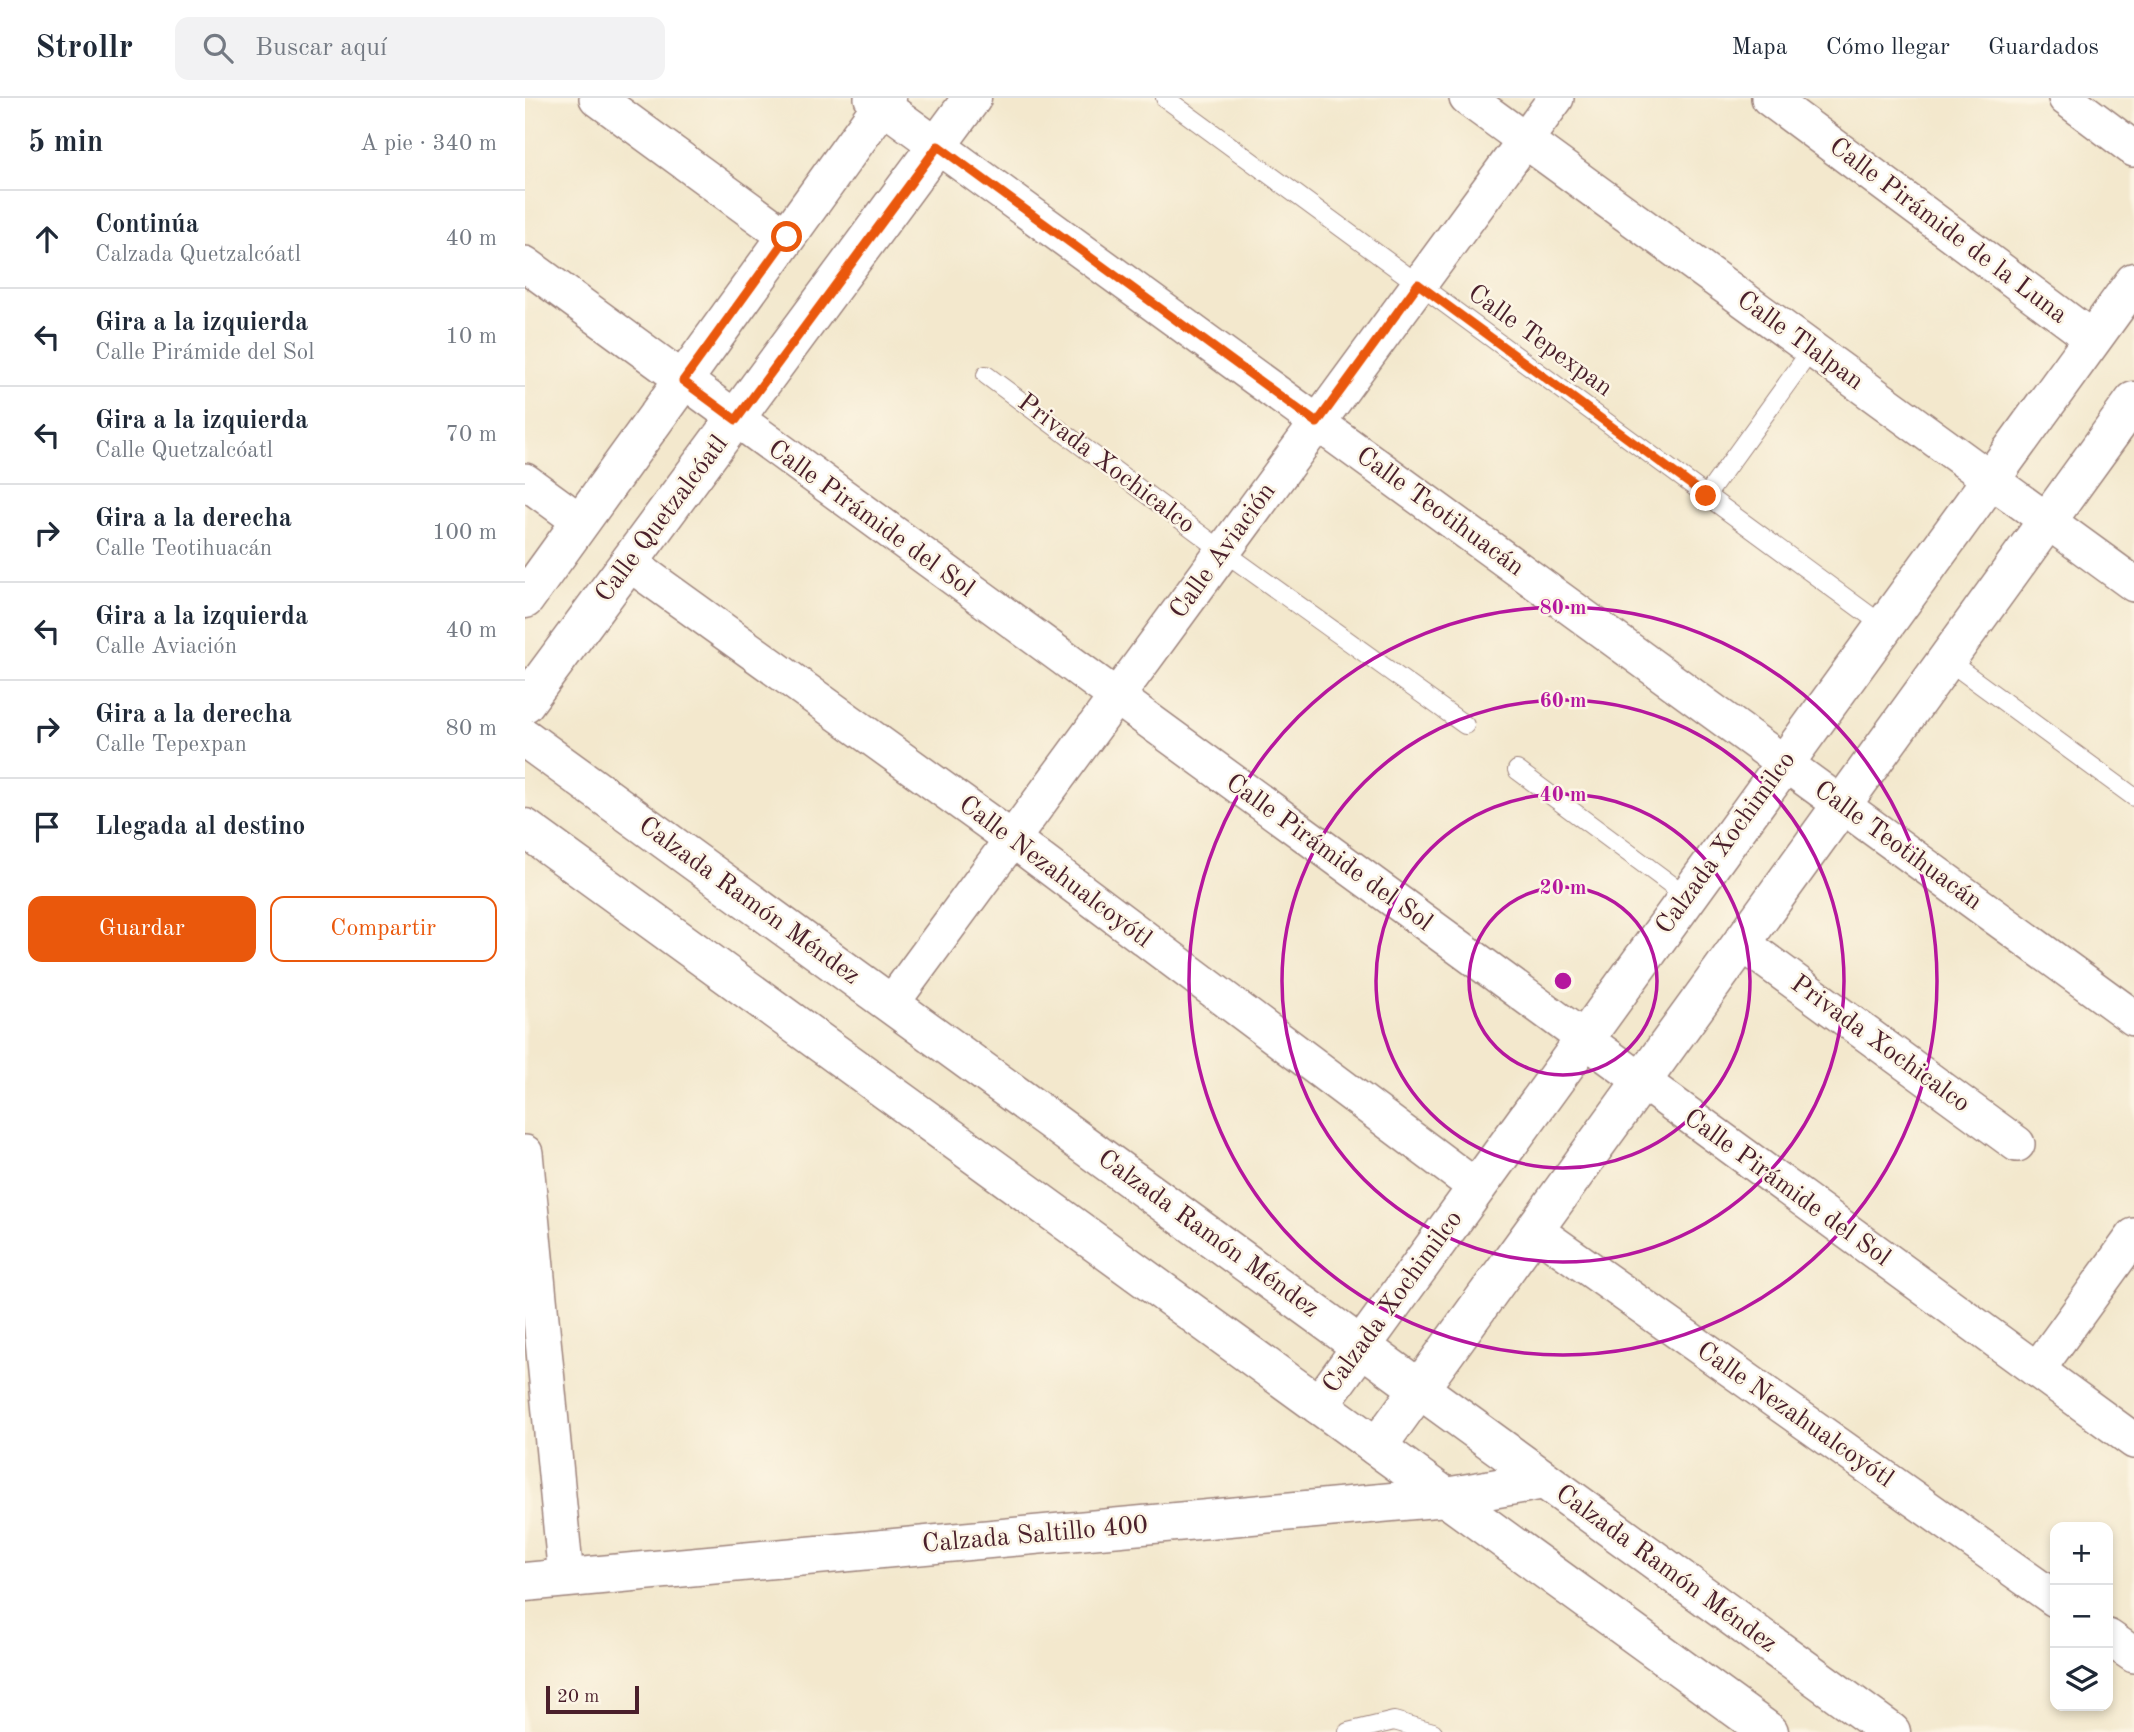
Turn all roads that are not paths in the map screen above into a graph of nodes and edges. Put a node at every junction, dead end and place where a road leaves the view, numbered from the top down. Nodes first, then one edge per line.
1 (597, 98) edge
2 (972, 98) edge
3 (1165, 98) edge
4 (1467, 98) edge
5 (1556, 98) edge
6 (1769, 98) edge
7 (2066, 98) edge
8 (880, 100) edge
9 (1525, 140) junction
10 (938, 146) junction
11 (2134, 149) edge
12 (787, 237) junction
13 (525, 264) edge
14 (2134, 282) edge
15 (1418, 284) junction
16 (2093, 339) junction
17 (1812, 349) junction
18 (986, 375) dead end
19 (683, 381) junction
20 (2134, 401) edge
21 (736, 420) junction
22 (1317, 423) junction
23 (1990, 479) junction
24 (525, 481) edge
25 (1706, 496) junction
26 (2047, 521) junction
27 (581, 522) junction
28 (1223, 551) junction
29 (629, 563) junction
30 (2134, 584) edge
31 (525, 599) edge
32 (1884, 626) junction
33 (1947, 660) junction
34 (1115, 697) junction
35 (525, 703) edge
36 (1465, 725) dead end
37 (525, 738) edge
38 (1784, 763) junction
39 (1517, 771) dead end
40 (2134, 797) edge
41 (1842, 805) junction
42 (525, 828) edge
43 (1012, 839) junction
44 (1688, 897) junction
45 (1742, 943) junction
46 (891, 1004) junction
47 (2134, 1018) edge
48 (1584, 1039) junction
49 (1642, 1082) junction
50 (2017, 1144) dead end
51 (525, 1153) edge
52 (1477, 1188) junction
53 (1535, 1230) junction
54 (2134, 1236) edge
55 (1361, 1346) junction
56 (2037, 1370) junction
57 (1420, 1389) junction
58 (1319, 1405) junction
59 (2134, 1441) edge
60 (1377, 1447) junction
61 (1544, 1480) junction
62 (1446, 1497) junction
63 (566, 1578) junction
64 (525, 1582) edge
65 (2050, 1596) edge
66 (2113, 1641) edge
67 (2134, 1656) edge
68 (1748, 1726) edge
69 (1348, 1732) edge
70 (1433, 1732) edge
71 (1891, 1732) edge

1 - 12 street
2 - 10 street, Calle Quetzalcóatl
3 - 15 lane, Calle Tepexpan
4 - 9 street, Calle Tlalpan
5 - 9 street, Calle Aviación
6 - 16 street, Calle Pirámide de la Luna
7 - 11 street
8 - 10 street, Calle Teotihuacán
8 - 12 street
9 - 15 street, Calle Aviación
9 - 17 street, Calle Tlalpan
10 - 21 street, Calle Quetzalcóatl
10 - 22 street, Calle Teotihuacán
12 - 19 street
13 - 19 street, Calle Pirámide del Sol
14 - 16 street, Calzada Xochimilco
15 - 22 street, Calle Aviación
15 - 25 lane, Calle Tepexpan
16 - 23 street, Calzada Xochimilco
17 - 23 street, Calle Tlalpan
17 - 25 lane
18 - 28 lane, Privada Xochicalco
19 - 21 street, Calle Pirámide del Sol
19 - 27 street
20 - 26 street
21 - 29 street, Calle Quetzalcóatl
21 - 34 street, Calle Pirámide del Sol
22 - 28 street, Calle Aviación
22 - 38 street, Calle Teotihuacán
23 - 26 street, Calle Tlalpan
23 - 32 street, Calzada Xochimilco
24 - 27 street
25 - 32 lane, Calle Tepexpan
26 - 30 street, Calle Tlalpan
26 - 33 street
27 - 31 street
28 - 34 street, Calle Aviación
28 - 36 lane, Privada Xochicalco
29 - 35 street, Calle Quetzalcóatl
29 - 43 street, Calle Nezahualcoyótl
32 - 38 street, Calzada Xochimilco
33 - 40 lane
33 - 41 street
34 - 43 street, Calle Aviación
34 - 48 street, Calle Pirámide del Sol
37 - 46 street, Calzada Ramón Méndez
38 - 41 street, Calle Teotihuacán
38 - 44 street, Calzada Xochimilco
39 - 44 lane
41 - 45 street
41 - 47 street, Calle Teotihuacán
42 - 58 street
43 - 46 street, Calle Aviación
43 - 52 street, Calle Nezahualcoyótl
44 - 48 street, Calzada Xochimilco
45 - 49 street
45 - 50 street, Privada Xochicalco
46 - 55 street, Calzada Ramón Méndez
48 - 49 street, Calle Pirámide del Sol
48 - 52 street, Calzada Xochimilco
49 - 53 street
49 - 56 street, Calle Pirámide del Sol
51 - 63 street
52 - 55 street, Calzada Xochimilco
53 - 57 street
53 - 65 street, Calle Nezahualcoyótl
54 - 56 street
55 - 57 street, Calzada Ramón Méndez
55 - 58 street, Calzada Xochimilco
56 - 59 street, Calle Pirámide del Sol
57 - 60 street
57 - 61 street, Calzada Ramón Méndez
58 - 60 street
60 - 62 street
61 - 62 street, Calzada Saltillo 400
61 - 71 street, Calzada Ramón Méndez
62 - 63 street, Calzada Saltillo 400
62 - 68 street
63 - 64 street, Calzada Saltillo 400
66 - 67 street
69 - 70 lane

